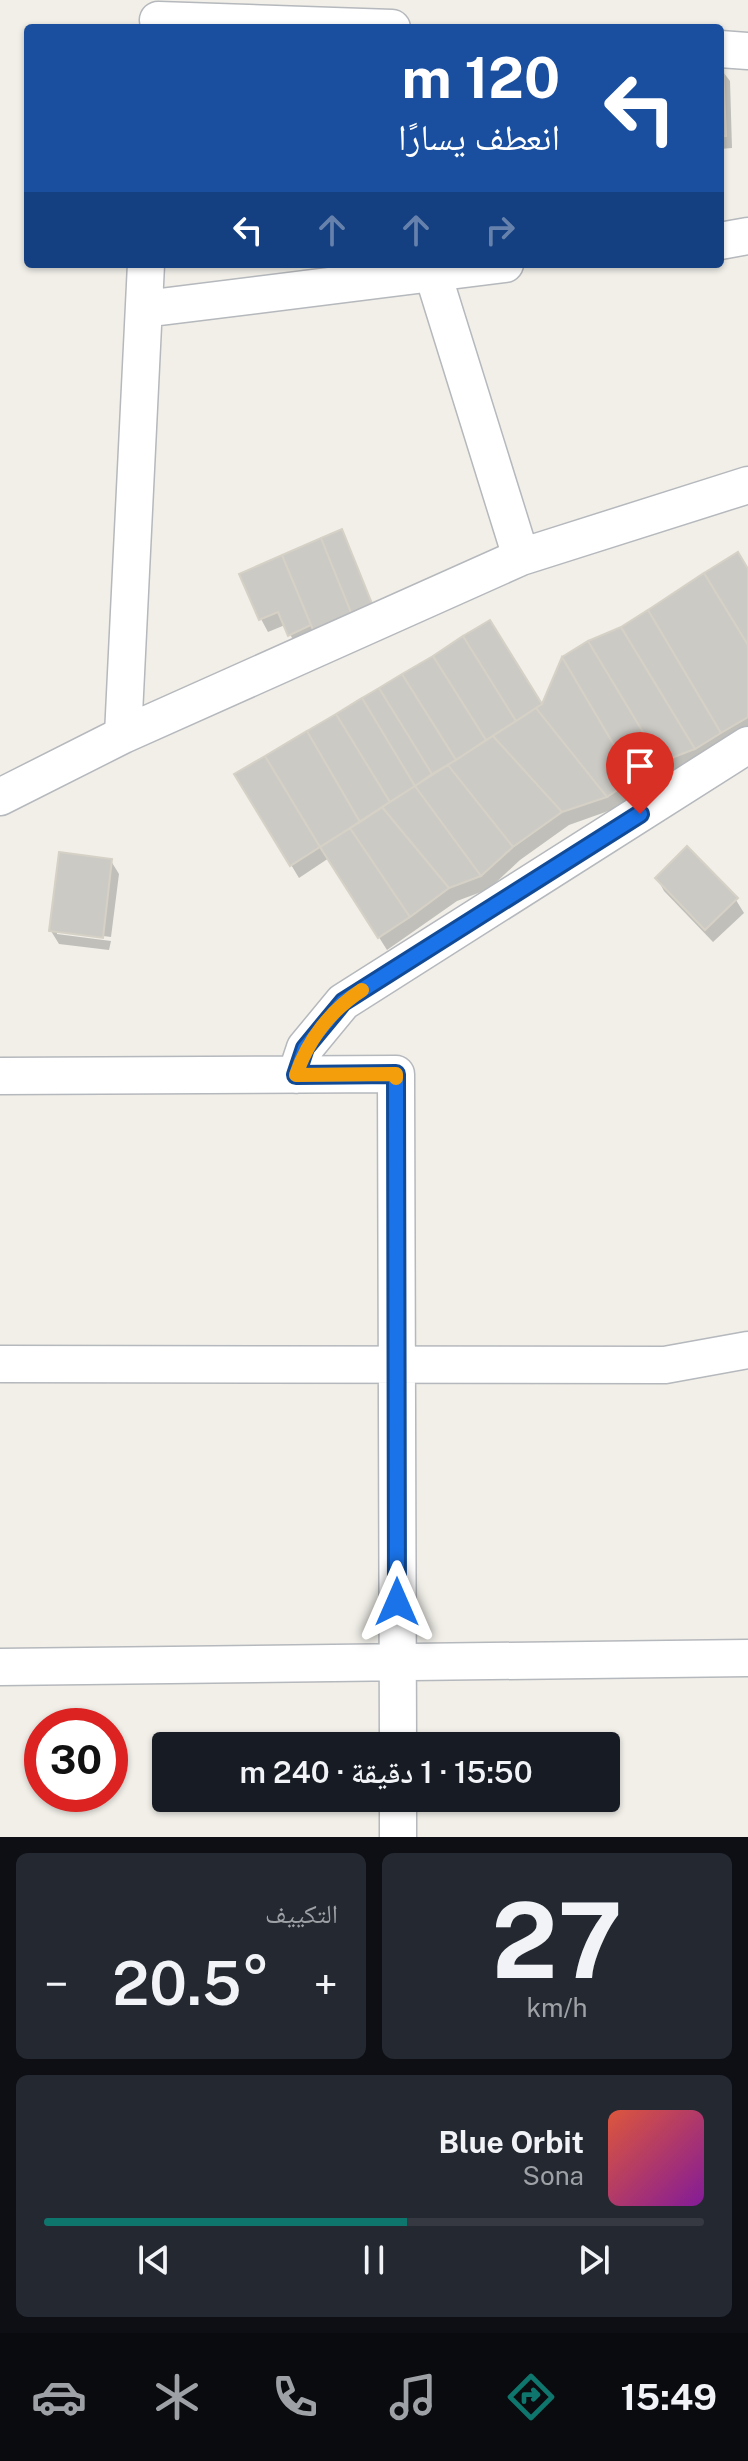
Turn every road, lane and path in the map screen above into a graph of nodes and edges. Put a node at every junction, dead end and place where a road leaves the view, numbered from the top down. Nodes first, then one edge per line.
1 (159, 16) edge
2 (314, 24) edge
3 (724, 49) edge
4 (748, 51) edge
5 (748, 236) edge
6 (724, 240) edge
7 (146, 268) edge
8 (463, 268) edge
9 (432, 271) junction
10 (144, 309) junction
11 (748, 485) edge
12 (521, 557) junction
13 (123, 735) junction
14 (748, 745) edge
15 (0, 797) edge
16 (296, 1075) junction
17 (0, 1076) edge
18 (748, 1350) edge
19 (0, 1364) edge
20 (395, 1364) junction
21 (748, 1658) edge
22 (398, 1662) junction
23 (0, 1667) edge
24 (398, 1732) edge
25 (398, 1812) edge
26 (398, 1837) edge

1 - 2 street
3 - 4 street
5 - 6 street
7 - 10 street
8 - 9 street
9 - 10 street
9 - 12 street
10 - 13 street
11 - 12 street
12 - 13 street
13 - 15 street
14 - 16 street
16 - 17 street
16 - 20 street
18 - 20 street
19 - 20 street
20 - 22 street
21 - 22 street
22 - 23 street
22 - 24 street
25 - 26 street

